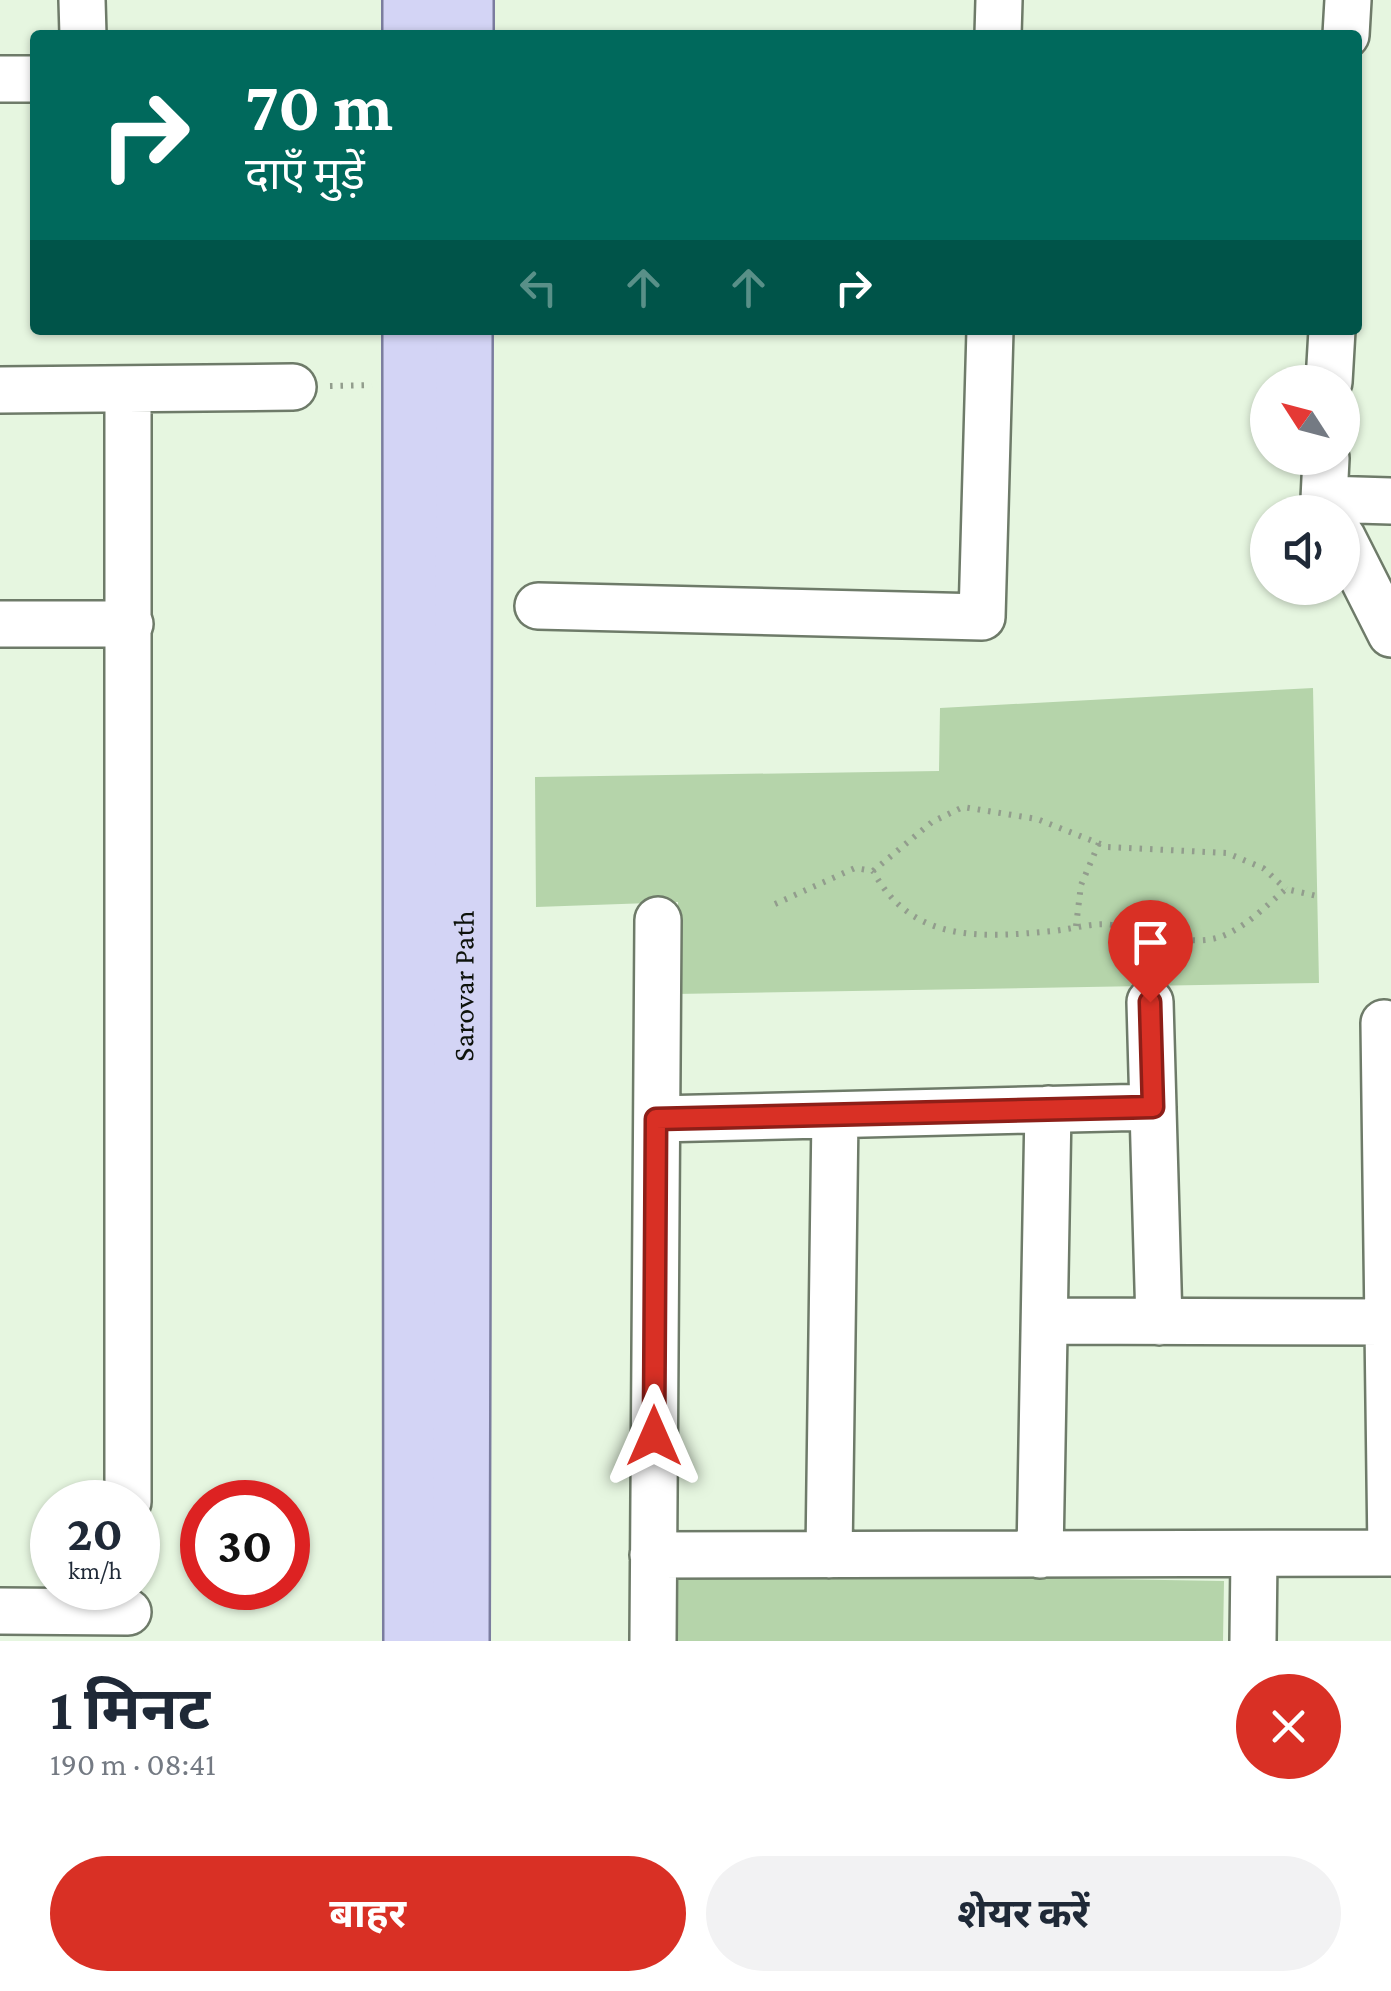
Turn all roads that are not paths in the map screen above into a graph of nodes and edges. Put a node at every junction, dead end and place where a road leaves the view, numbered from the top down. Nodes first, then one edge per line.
1 (82, 0) edge
2 (411, 0) edge
3 (465, 0) edge
4 (999, 0) edge
5 (1348, 0) edge
6 (84, 30) edge
7 (411, 30) edge
8 (464, 30) edge
9 (998, 30) edge
10 (1346, 30) edge
11 (0, 79) edge
12 (30, 79) edge
13 (412, 335) edge
14 (464, 335) edge
15 (990, 335) edge
16 (1332, 335) edge
17 (1331, 365) edge
18 (294, 387) road end
19 (0, 390) edge
20 (128, 390) junction
21 (1391, 501) edge
22 (1360, 502) edge
23 (1360, 566) edge
24 (538, 606) dead end
25 (0, 624) edge
26 (130, 624) junction
27 (1391, 634) edge
28 (658, 920) dead end
29 (1150, 1002) dead end
30 (1384, 1023) dead end
31 (1153, 1107) junction
32 (1048, 1110) junction
33 (835, 1114) junction
34 (656, 1119) junction
35 (1045, 1321) junction
36 (1159, 1322) junction
37 (1389, 1322) edge
38 (128, 1480) edge
39 (653, 1554) junction
40 (828, 1555) junction
41 (1040, 1555) junction
42 (1254, 1556) junction
43 (0, 1612) edge
44 (128, 1614) edge
45 (412, 1641) edge
46 (461, 1641) edge
47 (652, 1641) edge
48 (1253, 1641) edge

1 - 6 street
2 - 7 main road
3 - 8 main road
4 - 9 street
5 - 10 street
11 - 12 street
13 - 45 main road, Sarovar Path
14 - 46 main road, Sarovar Path
15 - 24 street
16 - 17 street
18 - 20 street
19 - 20 street
20 - 26 street
21 - 22 street
23 - 27 street
25 - 26 street
26 - 38 street
28 - 34 street
29 - 31 street
30 - 37 street
31 - 32 street
31 - 36 street
32 - 33 street
32 - 35 street
33 - 34 street
33 - 40 street
34 - 39 street
35 - 36 street
35 - 41 street
36 - 37 street
37 - 42 street
39 - 40 street
39 - 47 street
40 - 41 street
41 - 42 street
42 - 48 street
43 - 44 street

